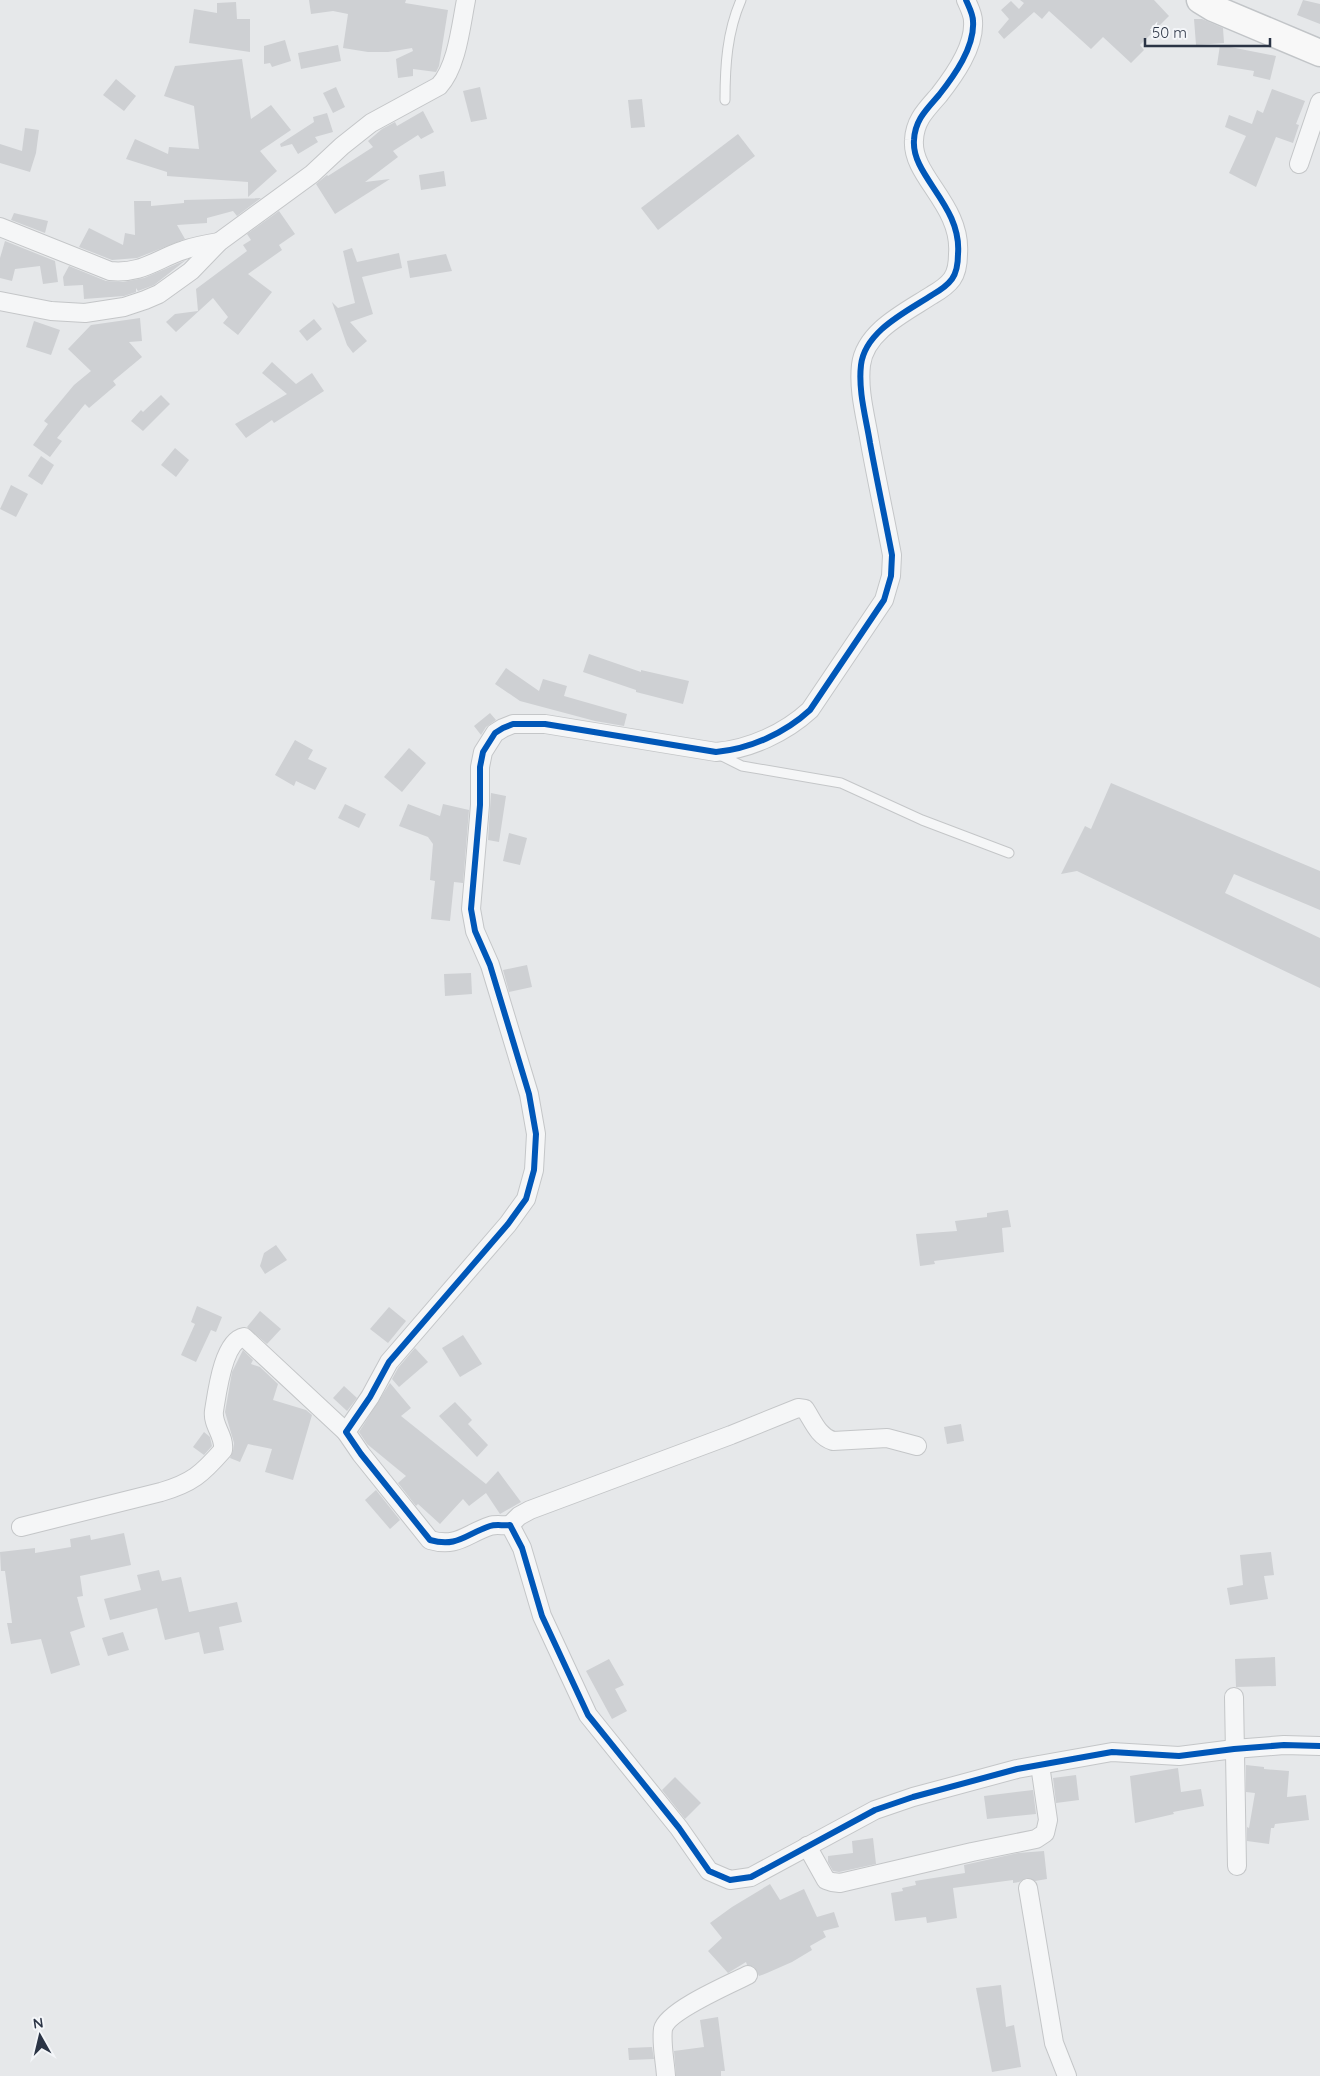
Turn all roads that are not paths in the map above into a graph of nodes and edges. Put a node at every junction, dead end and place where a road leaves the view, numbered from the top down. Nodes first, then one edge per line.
1 (466, 0) edge
2 (741, 0) edge
3 (966, 0) edge
4 (1200, 0) edge
5 (1320, 54) edge
6 (725, 100) dead end
7 (1320, 102) edge
8 (1299, 164) dead end
9 (0, 227) edge
10 (219, 242) junction
11 (0, 301) edge
12 (716, 752) junction
13 (1009, 853) dead end
14 (346, 1432) junction
15 (917, 1446) dead end
16 (510, 1525) junction
17 (21, 1527) dead end
18 (1234, 1697) dead end
19 (1320, 1746) edge
20 (1234, 1749) junction
21 (1040, 1765) junction
22 (807, 1846) junction
23 (1237, 1866) dead end
24 (1028, 1888) dead end
25 (748, 1975) dead end
26 (666, 2076) edge
27 (1067, 2076) edge

1 - 10 street
2 - 6 lane
3 - 12 street
4 - 5 main road
7 - 8 street
9 - 10 street
10 - 11 street
12 - 13 lane
12 - 14 street
14 - 16 street
14 - 17 street
15 - 16 street
16 - 22 street
18 - 20 street
19 - 20 street
20 - 21 street
20 - 23 street
21 - 22 street
21 - 22 street
24 - 27 street
25 - 26 street

